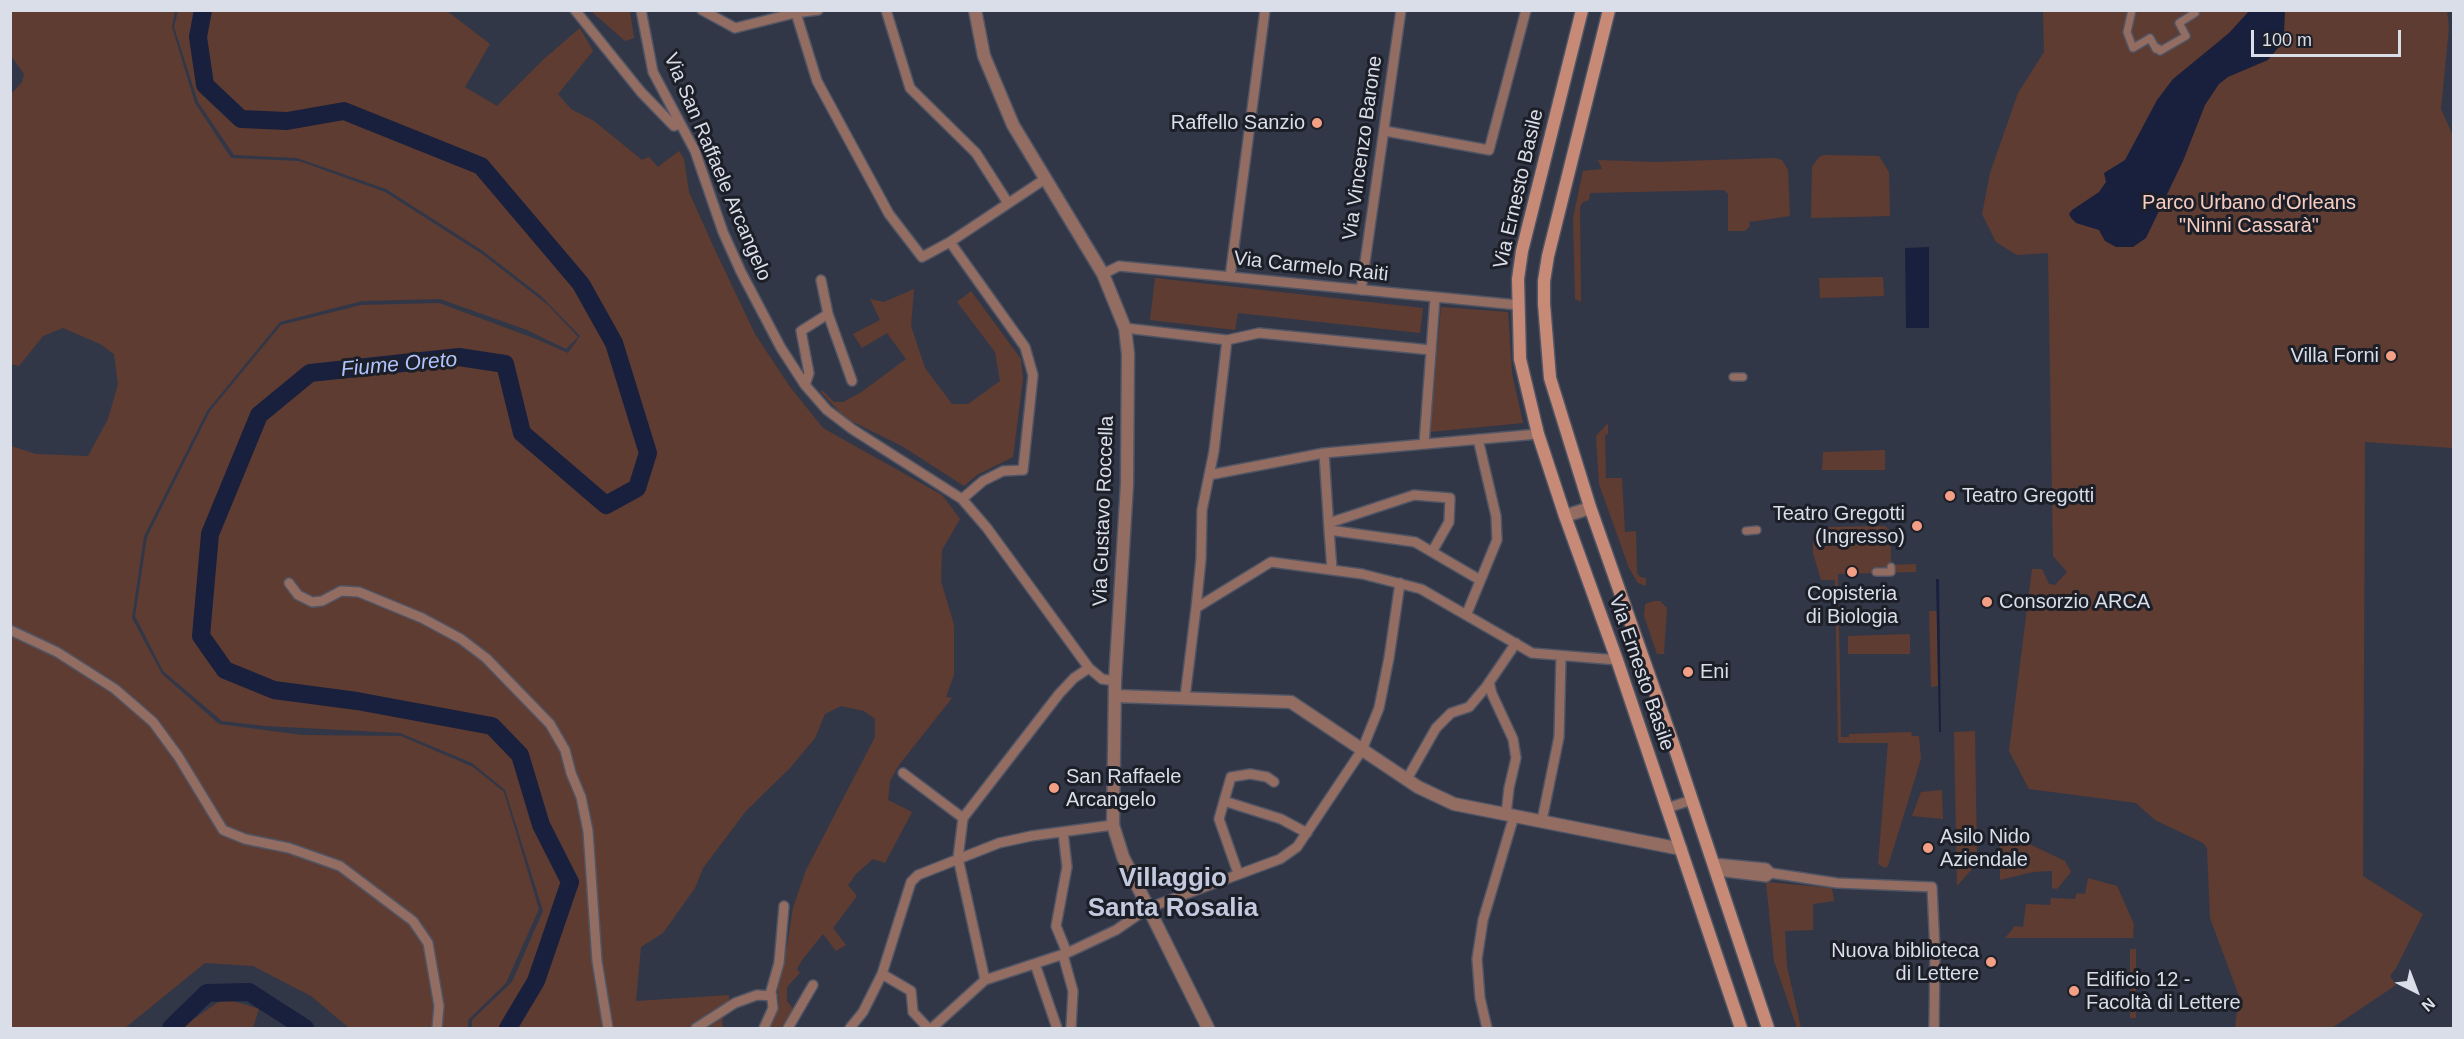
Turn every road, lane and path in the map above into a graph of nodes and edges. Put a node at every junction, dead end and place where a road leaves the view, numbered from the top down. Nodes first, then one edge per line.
1 (575, 10) edge
2 (641, 10) edge
3 (702, 10) edge
4 (818, 10) edge
5 (886, 10) edge
6 (975, 10) edge
7 (1265, 10) edge
8 (1401, 10) edge
9 (1526, 10) edge
10 (1582, 10) edge
11 (1609, 10) edge
12 (2132, 10) edge
13 (2193, 10) edge
14 (795, 12) edge
15 (680, 124) junction
16 (1385, 131) junction
17 (1045, 179) junction
18 (1008, 203) junction
19 (950, 242) junction
20 (1103, 274) junction
21 (1230, 277) junction
22 (821, 280) dead end
23 (1361, 290) junction
24 (1436, 298) junction
25 (1518, 305) junction
26 (828, 314) junction
27 (1125, 328) junction
28 (1227, 340) junction
29 (1431, 350) junction
30 (1743, 376) dead end
31 (1733, 377) dead end
32 (852, 381) dead end
33 (805, 385) junction
34 (1538, 434) junction
35 (1478, 439) junction
36 (1424, 444) junction
37 (1324, 453) junction
38 (1209, 475) junction
39 (962, 499) junction
40 (1590, 508) junction
41 (1565, 516) junction
42 (1329, 526) junction
43 (1757, 530) dead end
44 (1746, 531) dead end
45 (1432, 552) junction
46 (1891, 567) dead end
47 (1332, 569) junction
48 (1876, 572) dead end
49 (1480, 580) junction
50 (289, 583) dead end
51 (1400, 583) junction
52 (1196, 608) junction
53 (1467, 614) junction
54 (10, 630) edge
55 (1516, 643) junction
56 (1561, 656) junction
57 (1617, 660) junction
58 (1089, 668) junction
59 (1115, 681) junction
60 (1489, 682) junction
61 (1115, 696) junction
62 (1185, 697) junction
63 (1362, 750) junction
64 (903, 773) dead end
65 (1407, 779) junction
66 (1274, 782) dead end
67 (1692, 800) junction
68 (1224, 801) junction
69 (1668, 808) junction
70 (1510, 816) junction
71 (963, 818) junction
72 (1542, 820) junction
73 (1113, 825) junction
74 (1063, 832) junction
75 (1307, 832) junction
76 (1681, 849) junction
77 (958, 858) junction
78 (1715, 867) junction
79 (1238, 873) junction
80 (784, 906) dead end
81 (1148, 908) junction
82 (1065, 954) junction
83 (1035, 964) junction
84 (882, 974) junction
85 (985, 980) junction
86 (813, 985) dead end
87 (772, 996) junction
88 (1740, 1027) edge
89 (437, 1029) edge
90 (608, 1029) edge
91 (696, 1029) edge
92 (764, 1029) edge
93 (788, 1029) edge
94 (850, 1029) edge
95 (930, 1029) edge
96 (1057, 1029) edge
97 (1071, 1029) edge
98 (1208, 1029) edge
99 (1487, 1029) edge
100 (1768, 1029) edge
101 (1934, 1029) edge

1 - 15 street
2 - 15 street, Via San Raffaele Arcangelo
3 - 14 street
4 - 14 street
5 - 18 street
6 - 17 street, Via Gustavo Roccella
7 - 21 street
8 - 16 street, Via Vincenzo Barone
9 - 16 street
10 - 25 main road, Via Ernesto Basile
11 - 40 main road, Via Ernesto Basile
12 - 13 street
14 - 19 street
15 - 33 street, Via San Raffaele Arcangelo
16 - 23 street, Via Vincenzo Barone
17 - 18 street
17 - 20 street, Via Gustavo Roccella
18 - 19 street
19 - 39 street
20 - 21 street, Via Carmelo Raiti
20 - 27 street, Via Gustavo Roccella
21 - 23 street, Via Carmelo Raiti
22 - 26 street
23 - 24 street, Via Carmelo Raiti
24 - 25 street, Via Carmelo Raiti
24 - 29 street
25 - 34 main road, Via Ernesto Basile
26 - 32 street
26 - 33 street
27 - 28 street
27 - 59 street, Via Gustavo Roccella
28 - 29 street
28 - 38 street
29 - 36 street
30 - 31 street
33 - 39 street, Via San Raffaele Arcangelo
34 - 35 street
34 - 41 main road, Via Ernesto Basile
35 - 36 street
35 - 49 street
36 - 37 street
37 - 38 street
37 - 42 street
38 - 52 street
39 - 58 street, Via San Raffaele Arcangelo
40 - 41 street
40 - 67 main road, Via Ernesto Basile
41 - 57 main road, Via Ernesto Basile
42 - 45 street
42 - 45 street
42 - 47 street
43 - 44 street
45 - 49 street
46 - 48 street
47 - 51 street
47 - 52 street
49 - 53 street
50 - 90 street
51 - 53 street
51 - 63 street
52 - 62 street
53 - 55 street
54 - 89 street
55 - 56 street
55 - 60 street
56 - 57 street
56 - 72 street
57 - 69 main road, Via Ernesto Basile
58 - 59 street
58 - 71 street
59 - 61 street, Via Gustavo Roccella
60 - 65 street
60 - 70 street
61 - 62 street
61 - 73 street, Via Gustavo Roccella
62 - 63 street
63 - 65 street
63 - 75 street
64 - 71 street
65 - 70 street
66 - 68 street
67 - 69 street
67 - 78 main road, Via Ernesto Basile
68 - 75 street
68 - 79 street
69 - 76 main road, Via Ernesto Basile
70 - 72 street
70 - 99 street
71 - 77 street
72 - 76 street
73 - 74 street
73 - 81 street, Via Gustavo Roccella
74 - 77 street
74 - 82 street
75 - 79 street
76 - 88 main road, Via Ernesto Basile
77 - 84 street
77 - 85 street
78 - 100 main road, Via Ernesto Basile
78 - 101 street
79 - 81 street
80 - 87 street
81 - 82 street
81 - 98 street, Via Gustavo Roccella
82 - 83 street
82 - 97 street
83 - 85 street
83 - 96 street
84 - 94 street
84 - 95 street
85 - 95 street
86 - 93 street
87 - 91 street
87 - 92 street

